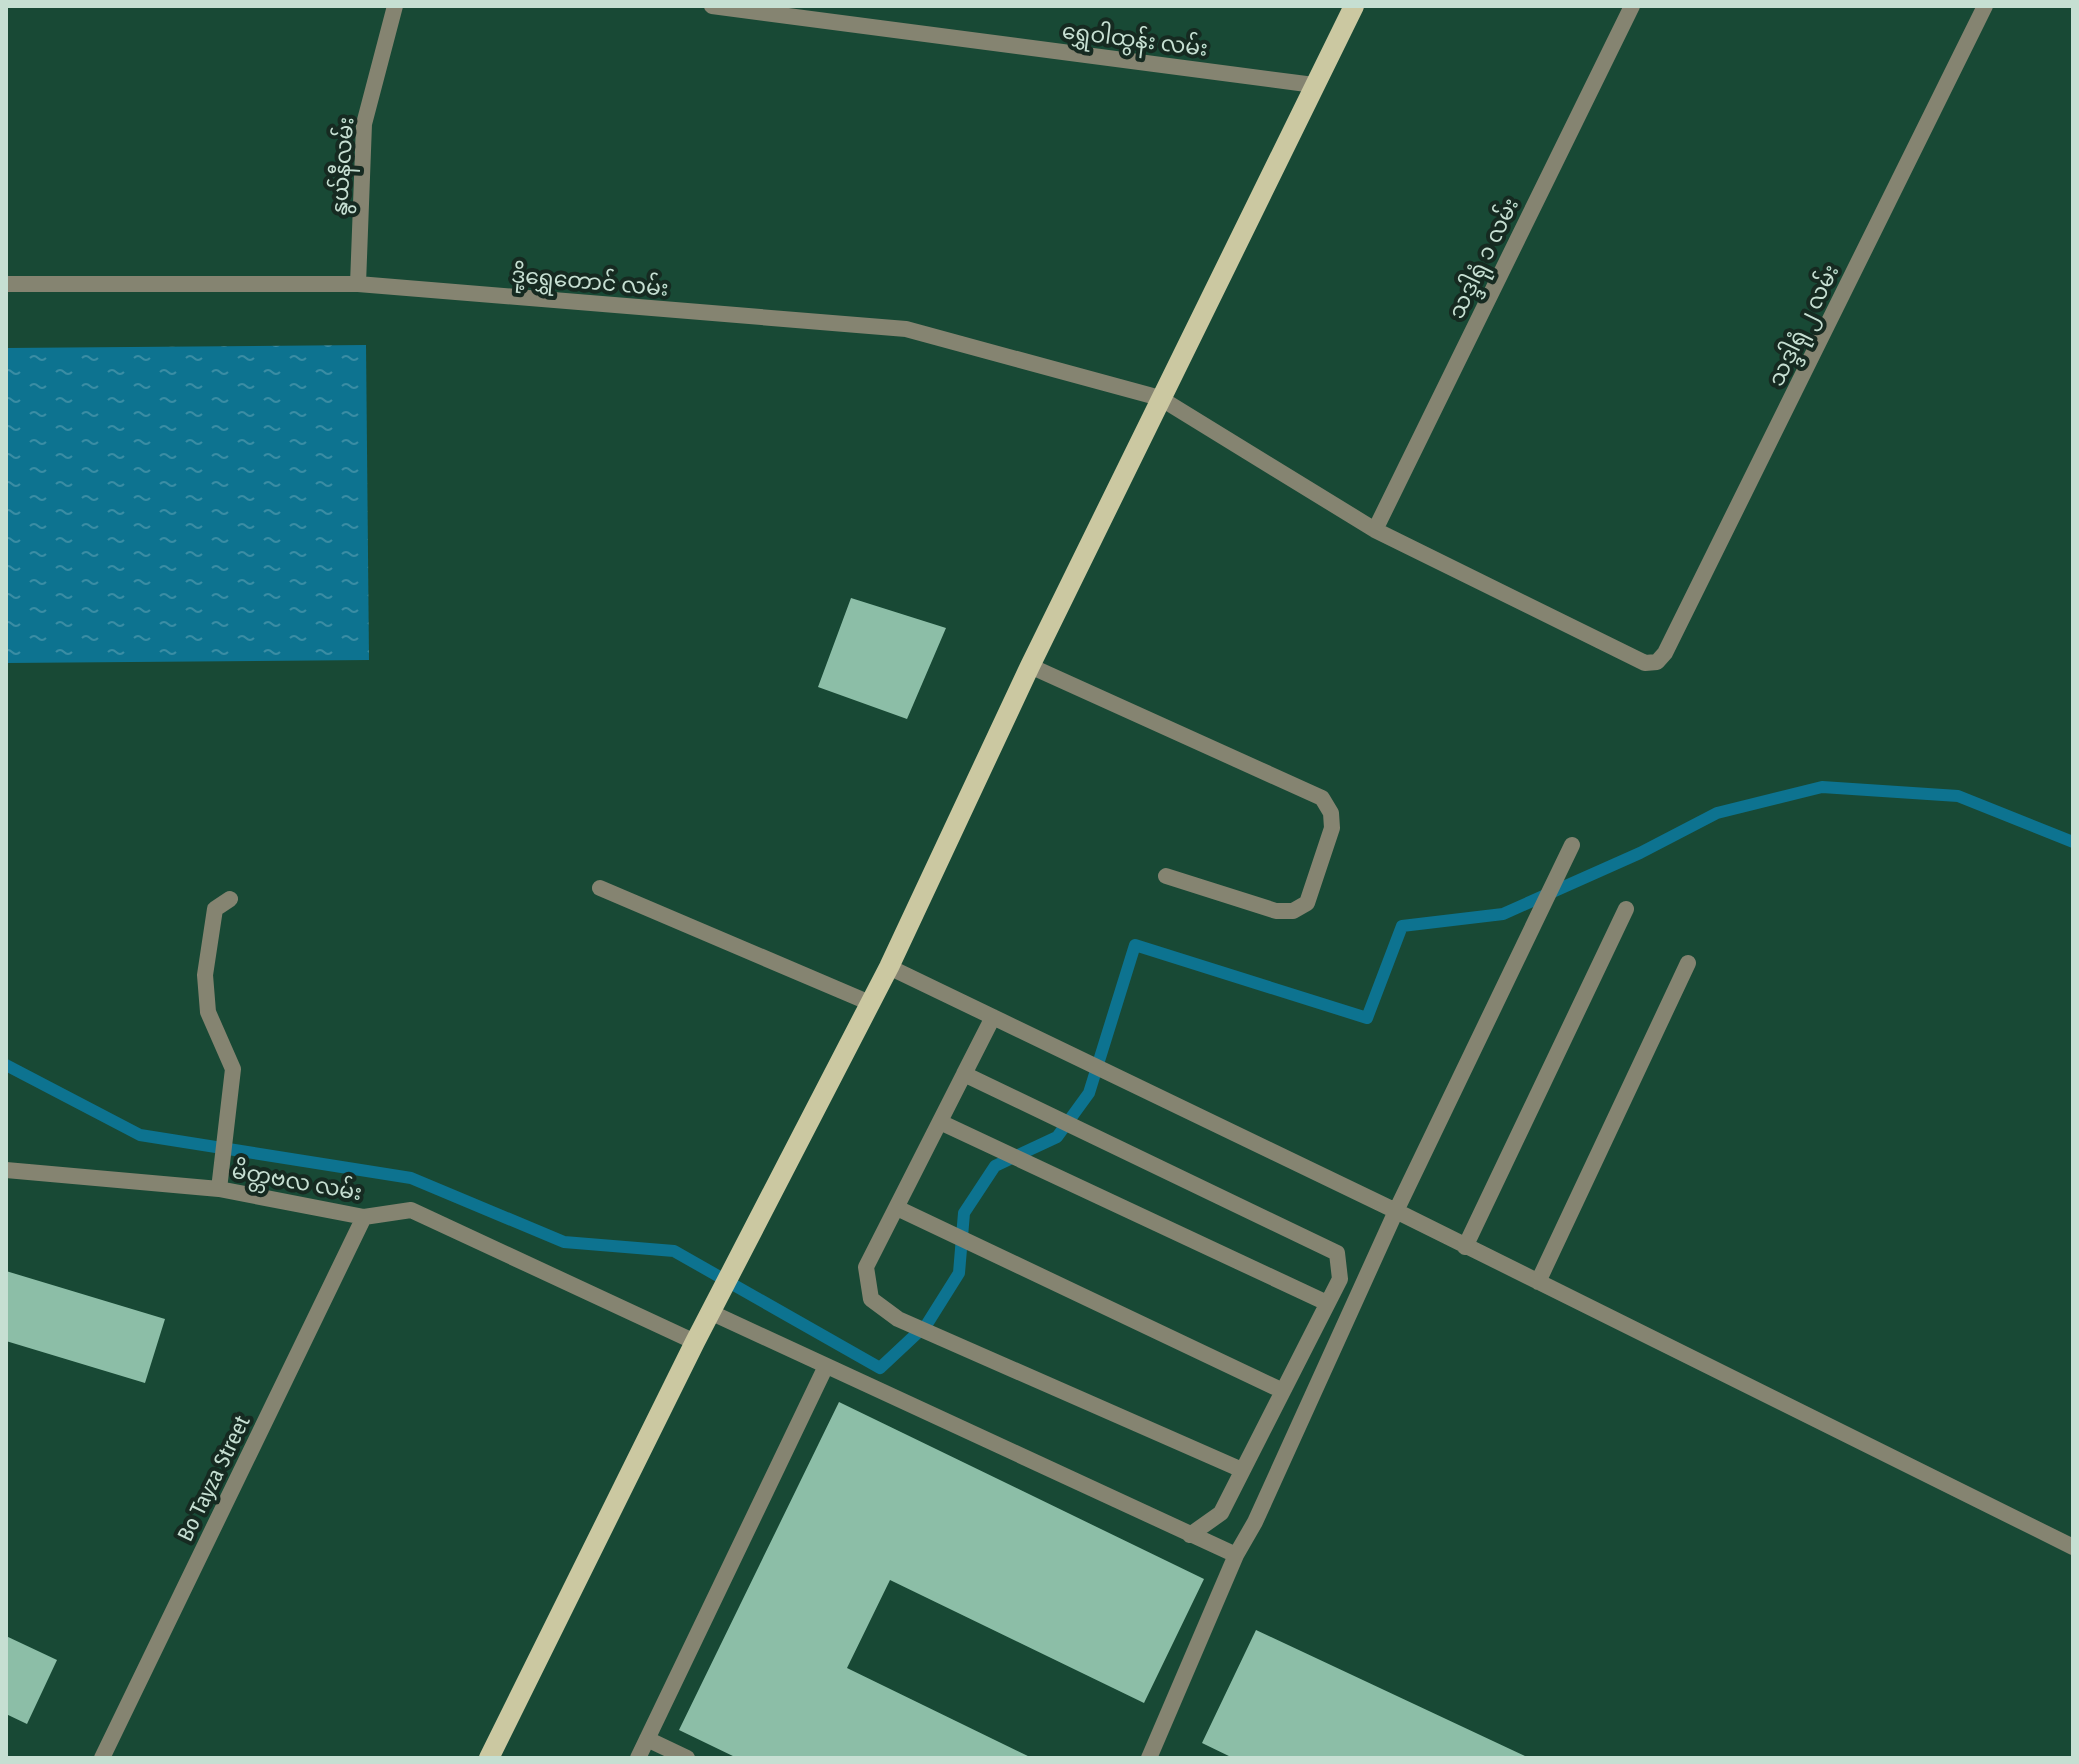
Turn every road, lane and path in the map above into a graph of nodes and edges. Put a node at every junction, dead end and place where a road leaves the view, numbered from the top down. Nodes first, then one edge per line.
1 (395, 6) edge
2 (712, 6) edge
3 (1354, 6) edge
4 (1632, 6) edge
5 (1985, 6) edge
6 (1314, 85) junction
7 (6, 284) edge
8 (358, 284) junction
9 (1160, 398) junction
10 (1375, 530) junction
11 (1657, 662) joint
12 (1030, 666) junction
13 (1572, 845) dead end
14 (1166, 876) dead end
15 (600, 888) dead end
16 (230, 899) dead end
17 (1626, 909) dead end
18 (1688, 963) dead end
19 (889, 967) junction
20 (870, 1003) junction
21 (993, 1017) junction
22 (964, 1074) junction
23 (940, 1122) junction
24 (6, 1170) edge
25 (219, 1189) junction
26 (897, 1208) junction
27 (1396, 1211) junction
28 (364, 1217) junction
29 (1465, 1247) junction
30 (1538, 1282) junction
31 (1327, 1303) junction
32 (710, 1312) junction
33 (695, 1342) junction
34 (826, 1366) junction
35 (1283, 1391) junction
36 (1242, 1470) junction
37 (1190, 1535) junction
38 (2073, 1547) edge
39 (1236, 1555) junction
40 (647, 1739) junction
41 (102, 1758) edge
42 (489, 1758) edge
43 (638, 1758) edge
44 (687, 1758) edge
45 (1149, 1758) edge

1 - 8 street, နွယ်နီလမ်း
2 - 6 street, ရွှေဝါထွန်း လမ်း
3 - 6 main road
4 - 10 street, သဒ္ဒါရုံ ၁ လမ်း
5 - 11 street, သဒ္ဒါရုံ ၂ လမ်း
6 - 9 main road
7 - 8 street, ဒို့ရွှေတောင် လမ်း
8 - 9 street, ဒို့ရွှေတောင် လမ်း
9 - 10 street, ဒို့ရွှေတောင် လမ်း
9 - 12 main road
10 - 11 street, ဒို့ရွှေတောင် လမ်း
12 - 14 street
12 - 19 main road
13 - 27 street
15 - 20 street
16 - 25 street
17 - 29 street
18 - 30 street
19 - 20 main road
19 - 21 street
20 - 32 main road
21 - 22 street
21 - 27 street
22 - 23 street
22 - 31 street
23 - 26 street
23 - 31 street
24 - 25 street, မိတ္တဗလ လမ်း
25 - 28 street, မိတ္တဗလ လမ်း
26 - 35 street
26 - 36 street
27 - 29 street
27 - 39 street
28 - 33 street, မိတ္တဗလ လမ်း
28 - 41 street, Bo Tayza Street
29 - 30 street
30 - 38 street
31 - 35 street
32 - 33 main road
32 - 34 street
33 - 42 main road
34 - 37 street
34 - 40 street
35 - 36 street
36 - 37 street
37 - 39 street
39 - 45 street
40 - 43 street
40 - 44 street

